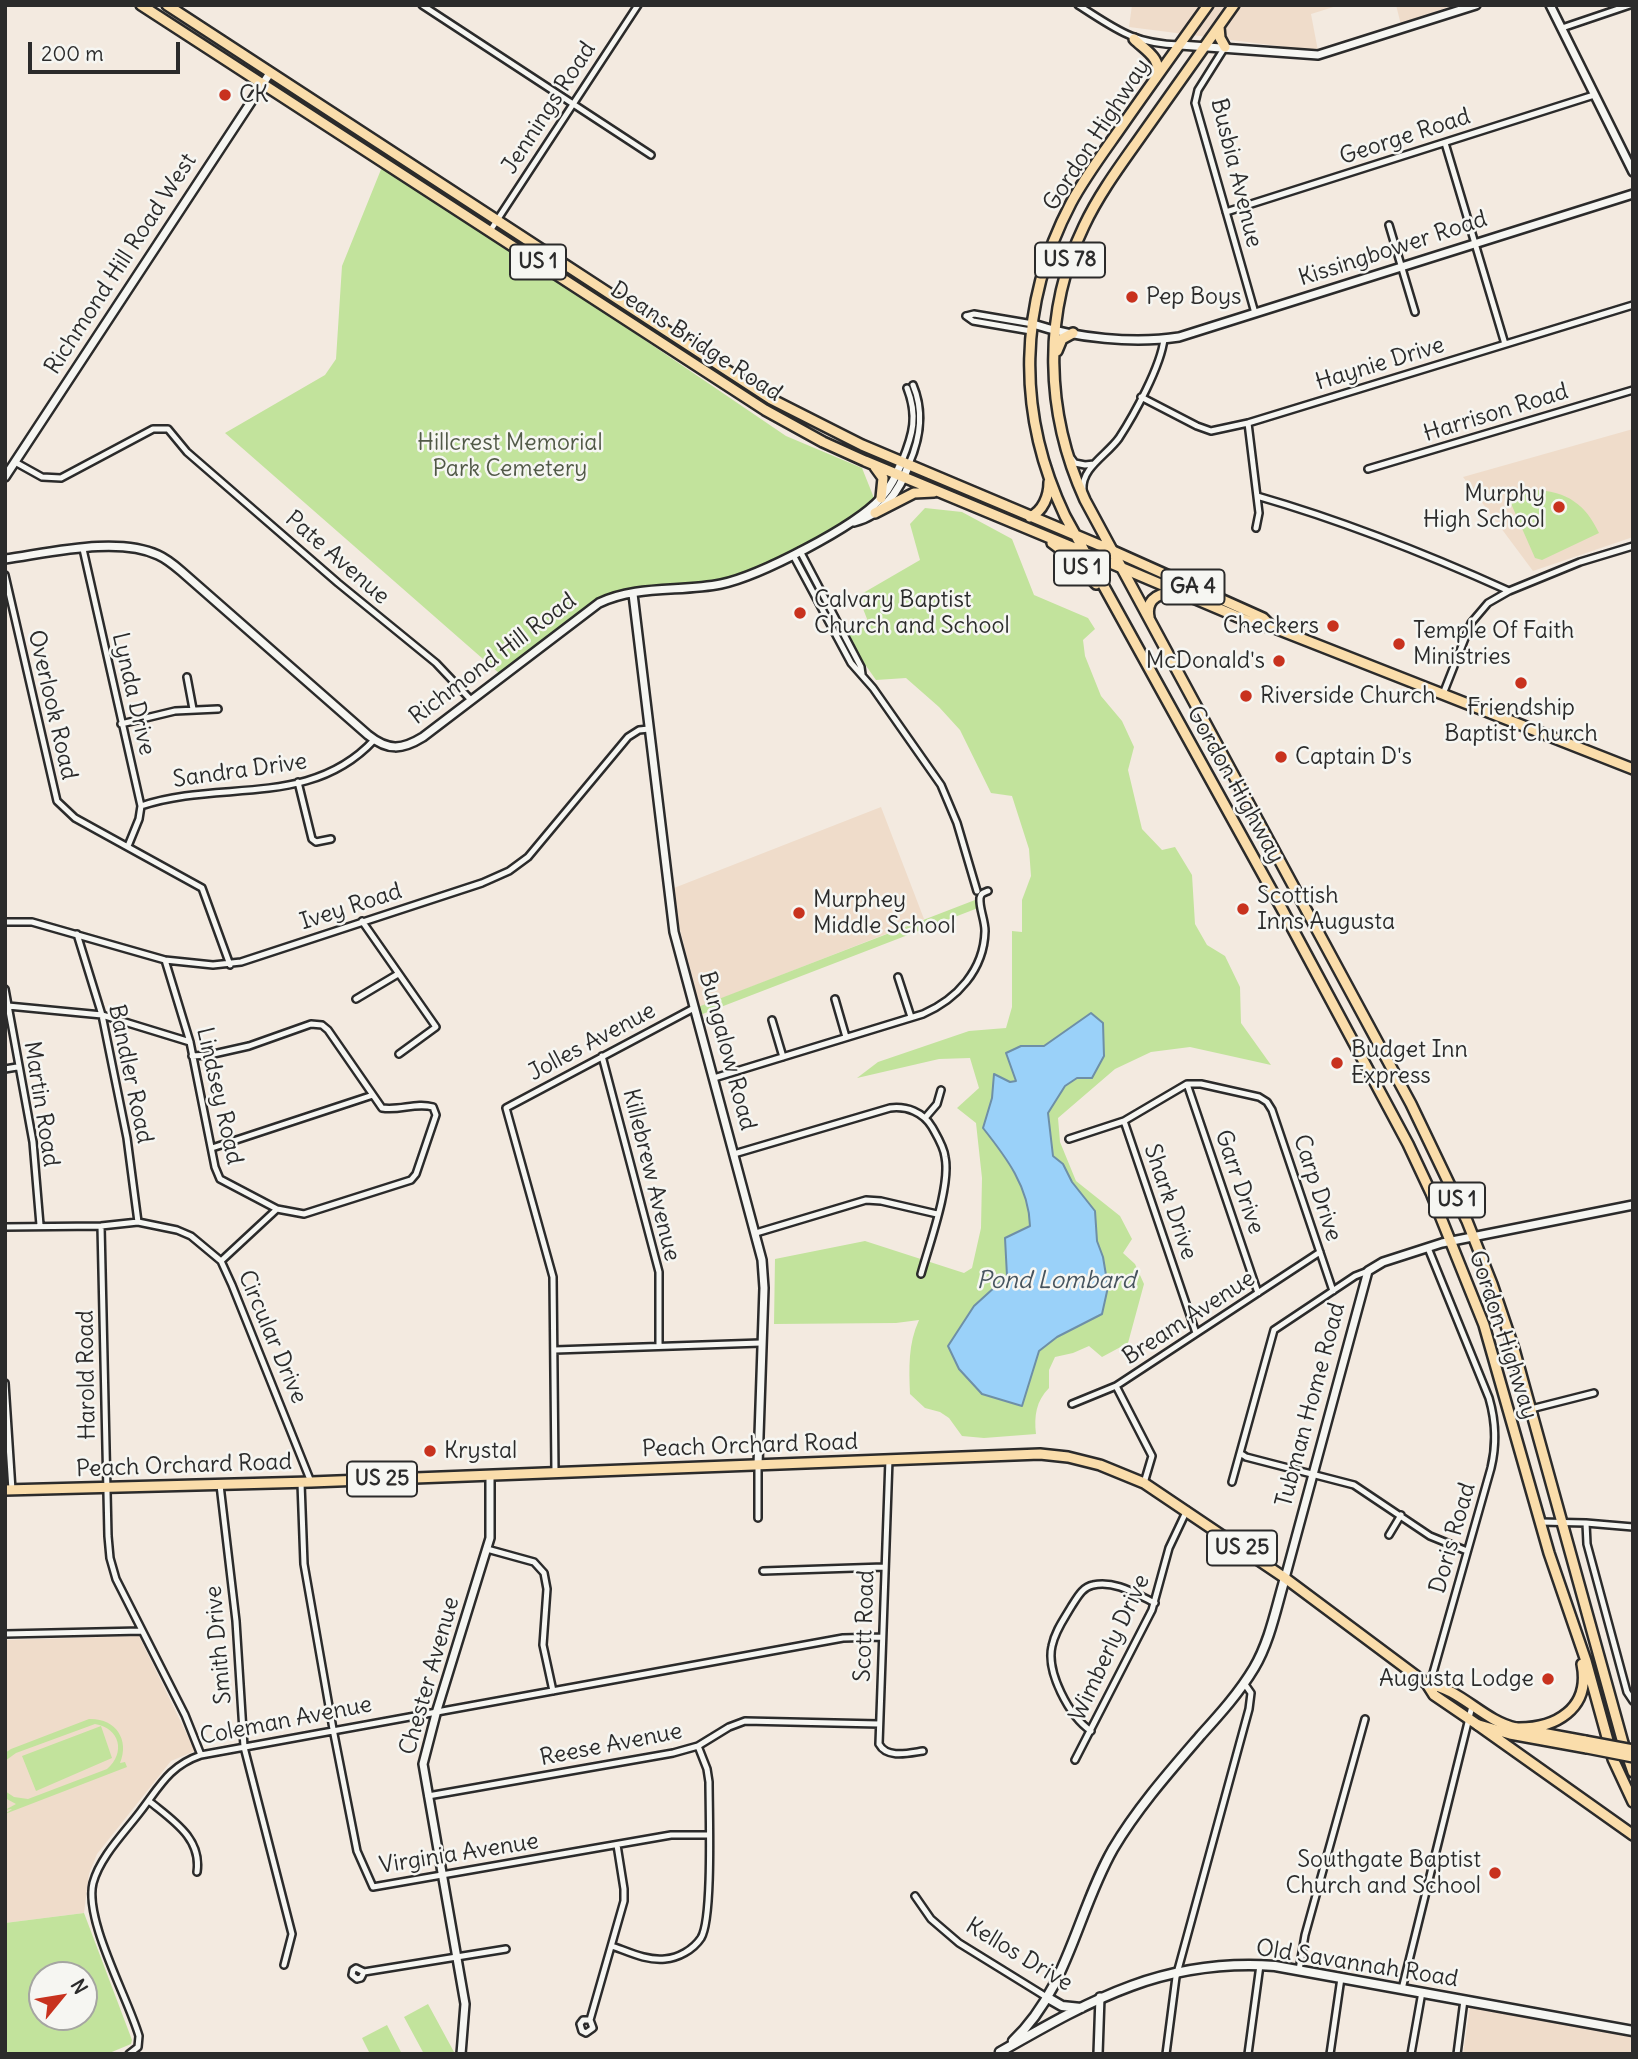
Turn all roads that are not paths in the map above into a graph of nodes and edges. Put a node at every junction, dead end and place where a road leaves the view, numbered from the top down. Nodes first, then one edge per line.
1 (141, 5) edge
2 (167, 5) edge
3 (422, 5) edge
4 (1078, 5) edge
5 (1208, 5) edge
6 (1234, 5) edge
7 (1476, 5) edge
8 (1550, 5) edge
9 (1630, 5) edge
10 (636, 6) edge
11 (1219, 27) junction
12 (1562, 28) junction
13 (1134, 39) junction
14 (1180, 44) junction
15 (1206, 45) junction
16 (1225, 47) junction
17 (270, 73) junction
18 (1153, 82) junction
19 (262, 84) junction
20 (1594, 95) junction
21 (573, 104) junction
22 (1445, 143) junction
23 (651, 155) dead end
24 (1633, 172) edge
25 (1633, 194) edge
26 (1226, 212) junction
27 (497, 220) junction
28 (1389, 225) dead end
29 (490, 231) junction
30 (1475, 243) junction
31 (1401, 267) junction
32 (1633, 305) edge
33 (1415, 312) dead end
34 (1255, 313) junction
35 (974, 318) dead end
36 (1032, 328) junction
37 (1055, 331) junction
38 (1073, 333) junction
39 (1164, 339) junction
40 (1505, 344) junction
41 (910, 386) dead end
42 (1633, 390) edge
43 (1055, 394) junction
44 (1141, 397) junction
45 (1248, 423) junction
46 (1065, 448) junction
47 (865, 461) junction
48 (15, 462) junction
49 (906, 463) junction
50 (1094, 464) junction
51 (1368, 469) dead end
52 (1047, 474) junction
53 (901, 476) junction
54 (5, 477) edge
55 (946, 494) junction
56 (1257, 496) junction
57 (881, 498) junction
58 (1084, 500) junction
59 (875, 513) junction
60 (1030, 517) junction
61 (850, 523) junction
62 (1256, 528) dead end
63 (1030, 529) junction
64 (1076, 536) junction
65 (1633, 546) edge
66 (83, 549) junction
67 (1111, 551) junction
68 (1084, 552) junction
69 (797, 553) junction
70 (5, 559) edge
71 (1120, 567) junction
72 (5, 575) edge
73 (1509, 591) junction
74 (1179, 592) junction
75 (633, 594) junction
76 (1121, 620) junction
77 (1272, 627) junction
78 (1153, 628) junction
79 (187, 677) dead end
80 (1442, 695) junction
81 (471, 700) junction
82 (193, 709) junction
83 (218, 709) dead end
84 (121, 724) junction
85 (649, 729) junction
86 (374, 740) junction
87 (1633, 769) edge
88 (298, 782) junction
89 (141, 806) junction
90 (331, 839) dead end
91 (128, 846) junction
92 (977, 891) dead end
93 (988, 891) dead end
94 (5, 922) edge
95 (362, 922) junction
96 (77, 934) junction
97 (165, 960) junction
98 (230, 965) junction
99 (398, 974) junction
100 (898, 977) dead end
101 (5, 989) edge
102 (356, 999) dead end
103 (835, 999) dead end
104 (8, 1006) junction
105 (694, 1008) junction
106 (102, 1015) junction
107 (911, 1017) junction
108 (772, 1020) dead end
109 (846, 1037) junction
110 (190, 1042) junction
111 (400, 1054) dead end
112 (192, 1056) junction
113 (602, 1056) junction
114 (783, 1057) junction
115 (17, 1066) junction
116 (5, 1069) edge
117 (714, 1078) junction
118 (1187, 1084) junction
119 (942, 1090) dead end
120 (373, 1095) junction
121 (925, 1118) junction
122 (1124, 1121) junction
123 (1069, 1139) dead end
124 (212, 1148) junction
125 (734, 1154) junction
126 (1633, 1205) edge
127 (278, 1209) junction
128 (937, 1214) junction
129 (138, 1222) junction
130 (40, 1225) junction
131 (101, 1226) junction
132 (5, 1227) edge
133 (756, 1233) junction
134 (1474, 1238) junction
135 (1452, 1242) junction
136 (1427, 1248) junction
137 (1320, 1252) junction
138 (221, 1261) junction
139 (1368, 1271) junction
140 (921, 1275) dead end
141 (1333, 1291) junction
142 (1258, 1293) junction
143 (1196, 1333) junction
144 (761, 1343) junction
145 (659, 1346) junction
146 (555, 1350) junction
147 (5, 1382) edge
148 (1116, 1386) junction
149 (1594, 1393) dead end
150 (1504, 1394) junction
151 (1489, 1398) junction
152 (1072, 1404) dead end
153 (1531, 1409) junction
154 (1240, 1453) junction
155 (889, 1460) junction
156 (758, 1465) junction
157 (555, 1472) junction
158 (1312, 1473) junction
159 (490, 1475) junction
160 (306, 1482) junction
161 (1232, 1482) dead end
162 (1144, 1483) junction
163 (220, 1485) junction
164 (107, 1488) junction
165 (9, 1490) edge
166 (1187, 1510) junction
167 (1401, 1515) junction
168 (758, 1518) dead end
169 (1540, 1522) junction
170 (1562, 1522) junction
171 (1586, 1523) junction
172 (1633, 1527) edge
173 (1389, 1535) dead end
174 (487, 1549) junction
175 (1467, 1551) junction
176 (884, 1567) junction
177 (763, 1571) dead end
178 (1285, 1578) junction
179 (1560, 1589) junction
180 (1155, 1603) junction
181 (142, 1631) junction
182 (5, 1634) edge
183 (882, 1637) junction
184 (1244, 1683) junction
185 (1427, 1684) junction
186 (553, 1690) junction
187 (1633, 1701) edge
188 (1472, 1706) junction
189 (437, 1710) junction
190 (1365, 1719) dead end
191 (1468, 1719) junction
192 (879, 1724) junction
193 (1478, 1725) junction
194 (1516, 1728) junction
195 (333, 1729) junction
196 (1091, 1731) junction
197 (1586, 1745) junction
198 (698, 1746) junction
199 (244, 1747) junction
200 (1633, 1750) edge
201 (923, 1751) dead end
202 (201, 1755) junction
203 (1633, 1757) edge
204 (1075, 1760) dead end
205 (1633, 1772) edge
206 (428, 1796) junction
207 (149, 1801) junction
208 (1633, 1802) edge
209 (708, 1835) junction
210 (1633, 1836) edge
211 (617, 1845) junction
212 (197, 1872) dead end
213 (443, 1877) junction
214 (915, 1896) dead end
215 (612, 1946) junction
216 (506, 1949) dead end
217 (457, 1956) junction
218 (284, 1965) dead end
219 (1260, 1965) junction
220 (1298, 1970) junction
221 (1180, 1971) junction
222 (363, 1972) dead end
223 (1341, 1978) junction
224 (1402, 1989) junction
225 (1422, 1992) junction
226 (1100, 1997) junction
227 (1048, 1998) junction
228 (1464, 2000) junction
229 (1081, 2008) junction
230 (590, 2020) dead end
231 (1633, 2031) edge
232 (999, 2053) edge
233 (129, 2054) edge
234 (461, 2054) edge
235 (1098, 2054) edge
236 (1166, 2054) edge
237 (1248, 2054) edge
238 (1330, 2054) edge
239 (1412, 2054) edge
240 (1457, 2054) edge

1 - 19 main road, Deans Bridge Road / US 1
2 - 17 main road, Deans Bridge Road / US 1
3 - 21 street
4 - 13 street
5 - 14 main road, Gordon Highway / US 78
6 - 11 main road, Gordon Highway / US 78
7 - 16 street
8 - 12 street
9 - 12 street
10 - 21 street, Jennings Road
11 - 15 main road, Gordon Highway / US 78
11 - 16 main road
12 - 20 street
13 - 14 street
13 - 18 main road
14 - 15 street
14 - 18 main road, Gordon Highway / US 78
15 - 16 street
15 - 37 main road, Gordon Highway / US 78
16 - 26 street, Busbia Avenue
17 - 19 street, Richmond Hill Road West
17 - 27 main road, Deans Bridge Road / US 1
18 - 36 main road, Gordon Highway / US 78
19 - 29 main road, Deans Bridge Road / US 1
19 - 48 street, Richmond Hill Road West
20 - 22 street, George Road
20 - 24 street
21 - 23 street
21 - 27 street, Jennings Road
22 - 26 street, George Road
22 - 30 street
25 - 30 street, Kissingbower Road
26 - 34 street, Busbia Avenue
27 - 29 street, Jennings Road
27 - 49 main road, Deans Bridge Road / US 1
28 - 31 street
29 - 47 main road, Deans Bridge Road / US 1
30 - 31 street, Kissingbower Road
30 - 40 street
31 - 33 street
31 - 34 street, Kissingbower Road
32 - 40 street, Haynie Drive
34 - 39 street, Kissingbower Road
35 - 36 street, Kissingbower Road
36 - 37 street, Kissingbower Road
36 - 52 main road, Gordon Highway / US 78
37 - 38 street, Kissingbower Road
37 - 43 main road, Gordon Highway / US 78
38 - 39 street, Kissingbower Road
38 - 43 main road
39 - 44 street
40 - 45 street, Haynie Drive
41 - 49 street, Richmond Hill Road
42 - 51 street, Harrison Road
43 - 46 main road, Gordon Highway / US 78
44 - 45 street, Haynie Drive
44 - 50 street
45 - 56 street
46 - 50 street
46 - 58 main road, Gordon Highway / US 78
47 - 53 main road, Deans Bridge Road / US 1
47 - 57 main road
48 - 54 street, Richmond Hill Road West
48 - 81 street, Pate Avenue
49 - 53 street, Richmond Hill Road
49 - 60 main road, Deans Bridge Road / US 1
50 - 58 street
52 - 60 main road
52 - 64 main road, Gordon Highway / US 78
53 - 55 main road, Deans Bridge Road / US 1
53 - 57 street, Richmond Hill Road
53 - 59 street, Richmond Hill Road
55 - 59 main road
55 - 63 main road, Deans Bridge Road / US 1
56 - 62 street
56 - 73 street
57 - 61 street, Richmond Hill Road
58 - 67 main road, Gordon Highway / US 78
59 - 61 street, Richmond Hill Road
60 - 64 main road, Deans Bridge Road / US 1
61 - 69 street, Richmond Hill Road
63 - 68 main road, Deans Bridge Road / GA 4
63 - 76 main road, US 1
64 - 67 main road, Deans Bridge Road / US 1
64 - 68 main road, Gordon Highway / US 78
65 - 73 street
66 - 70 street
66 - 84 street, Lynda Drive
66 - 86 street
67 - 71 main road, Gordon Highway / US 1
67 - 77 main road, Deans Bridge Road / GA 4
68 - 71 main road, Deans Bridge Road / GA 4
68 - 76 main road, Gordon Highway / US 78
69 - 75 street, Richmond Hill Road
69 - 92 street
71 - 74 main road, Deans Bridge Road / GA 4
71 - 78 main road, Gordon Highway / US 1
72 - 91 street, Overlook Road
73 - 80 street
74 - 77 main road, Deans Bridge Road / GA 4
74 - 78 main road
75 - 81 street, Richmond Hill Road
75 - 85 street, Bungalow Road
76 - 135 main road, Gordon Highway / US 1
77 - 80 main road, Deans Bridge Road / GA 4
78 - 134 main road, Gordon Highway / US 1
79 - 82 street
80 - 87 main road, Deans Bridge Road / GA 4
81 - 86 street, Richmond Hill Road
82 - 83 street
82 - 84 street
84 - 89 street, Lynda Drive
85 - 95 street, Ivey Road
85 - 105 street, Bungalow Road
86 - 88 street, Sandra Drive
88 - 89 street, Sandra Drive
88 - 90 street
89 - 91 street
91 - 98 street, Overlook Road
93 - 107 street
94 - 96 street, Ivey Road
95 - 98 street, Ivey Road
95 - 99 street
96 - 97 street, Ivey Road
96 - 106 street, Bandler Road
97 - 98 street, Ivey Road
97 - 110 street, Lindsey Road
99 - 102 street
99 - 111 street
100 - 107 street
101 - 104 street, Martin Road
103 - 109 street
104 - 106 street
104 - 115 street, Martin Road
105 - 113 street, Jolles Avenue
105 - 117 street, Bungalow Road
106 - 110 street
106 - 129 street, Bandler Road
107 - 109 street
108 - 114 street
109 - 114 street
110 - 112 street, Lindsey Road
112 - 120 street
112 - 124 street, Lindsey Road
113 - 145 street, Killebrew Avenue
113 - 146 street, Jolles Avenue
114 - 117 street
115 - 116 street
115 - 130 street, Martin Road
117 - 125 street, Bungalow Road
118 - 122 street
118 - 137 street, Carp Drive
118 - 142 street, Garr Drive
119 - 121 street
120 - 124 street
120 - 127 street
121 - 125 street
121 - 128 street
122 - 123 street
122 - 143 street, Shark Drive
124 - 127 street, Lindsey Road
125 - 133 street, Bungalow Road
126 - 134 street
127 - 138 street
128 - 133 street
128 - 140 street
129 - 131 street, Circular Drive
129 - 138 street, Circular Drive
130 - 131 street, Circular Drive
130 - 132 street, Circular Drive
131 - 164 street, Harold Road
133 - 144 street, Bungalow Road
134 - 135 street
134 - 153 main road, Gordon Highway / US 1
135 - 136 street
135 - 150 main road, Gordon Highway / US 1
136 - 139 street
136 - 151 street, Doris Road
137 - 141 street, Carp Drive
137 - 142 street, Bream Avenue
138 - 160 street, Circular Drive
139 - 141 street
139 - 158 street, Tubman Home Road
141 - 154 street
142 - 143 street, Bream Avenue
143 - 148 street, Bream Avenue
144 - 145 street
144 - 156 street, Bungalow Road
145 - 146 street
146 - 157 street
147 - 165 street
148 - 152 street, Bream Avenue
148 - 162 street
149 - 153 street
150 - 151 street
150 - 169 main road, Gordon Highway / US 1
151 - 175 street, Doris Road
153 - 170 main road, Gordon Highway / US 1
154 - 158 street
154 - 161 street
155 - 156 main road, Peach Orchard Road / US 25
155 - 162 main road, Peach Orchard Road / US 25
155 - 176 street, Scott Road
156 - 157 main road, Peach Orchard Road / US 25
156 - 168 street, Bungalow Road
157 - 159 main road, Peach Orchard Road / US 25
158 - 167 street
158 - 178 street, Tubman Home Road
159 - 160 main road, Peach Orchard Road / US 25
159 - 174 street, Chester Avenue
160 - 163 main road, Peach Orchard Road / US 25
160 - 195 street, Virginia Avenue
162 - 166 main road, Peach Orchard Road / US 25
163 - 164 main road, Peach Orchard Road / US 25
163 - 199 street, Smith Drive
164 - 165 main road, Peach Orchard Road / US 25
164 - 181 street, Harold Road
166 - 178 main road, Peach Orchard Road / US 25
166 - 180 street, Wimberly Drive
167 - 173 street
167 - 175 street
169 - 170 street
169 - 179 main road, Gordon Highway / US 1
170 - 171 street
170 - 205 main road, Gordon Highway / US 1
171 - 172 street
171 - 187 street
174 - 186 street
174 - 189 street, Chester Avenue
175 - 185 street, Doris Road
176 - 177 street
176 - 183 street, Scott Road
178 - 184 main road, Tubman Home Road
178 - 185 main road, Peach Orchard Road / US 25
179 - 194 main road
179 - 208 main road, Gordon Highway / US 1
180 - 196 street, Wimberly Drive
180 - 196 street
181 - 182 street
181 - 202 street, Harold Road
183 - 186 street, Coleman Avenue
183 - 192 street, Scott Road
184 - 221 street
184 - 227 main road, Tubman Home Road
185 - 188 main road, Peach Orchard Road / US 25
185 - 191 main road, Peach Orchard Road / US 25
186 - 189 street, Coleman Avenue
188 - 191 street
188 - 194 main road, Peach Orchard Road / US 25
189 - 195 street, Coleman Avenue
189 - 206 street, Chester Avenue
190 - 220 street
191 - 193 main road, Peach Orchard Road / US 25
191 - 224 street
192 - 198 street, Reese Avenue
192 - 201 street, Scott Road
193 - 197 main road
193 - 210 main road, US 25
194 - 197 main road, US 25
195 - 199 street, Coleman Avenue
195 - 213 street, Virginia Avenue
196 - 204 street, Wimberly Drive
197 - 200 main road, US 25, bridge
197 - 203 main road, bridge
198 - 206 street, Reese Avenue
198 - 209 street
199 - 202 street, Coleman Avenue
199 - 218 street, Smith Drive
202 - 207 street, Coleman Avenue
206 - 213 street, Chester Avenue
207 - 212 street
207 - 233 street, Coleman Avenue
209 - 211 street, Virginia Avenue
209 - 215 street
211 - 213 street, Virginia Avenue
211 - 215 street
213 - 217 street, Chester Avenue
214 - 227 street, Kellos Drive
215 - 230 street
216 - 217 street
217 - 222 street
217 - 234 street, Chester Avenue
219 - 220 main road, Old Savannah Road
219 - 221 main road, Old Savannah Road
219 - 237 street
220 - 223 main road, Old Savannah Road
221 - 226 main road, Old Savannah Road
221 - 236 street
223 - 224 main road, Old Savannah Road
223 - 238 street
224 - 225 main road, Old Savannah Road
225 - 228 main road, Old Savannah Road
225 - 239 street
226 - 229 main road, Old Savannah Road
226 - 235 street
227 - 229 main road, Kellos Drive
227 - 232 main road, Tubman Home Road
228 - 231 main road, Old Savannah Road
228 - 240 street
229 - 232 main road, Old Savannah Road

